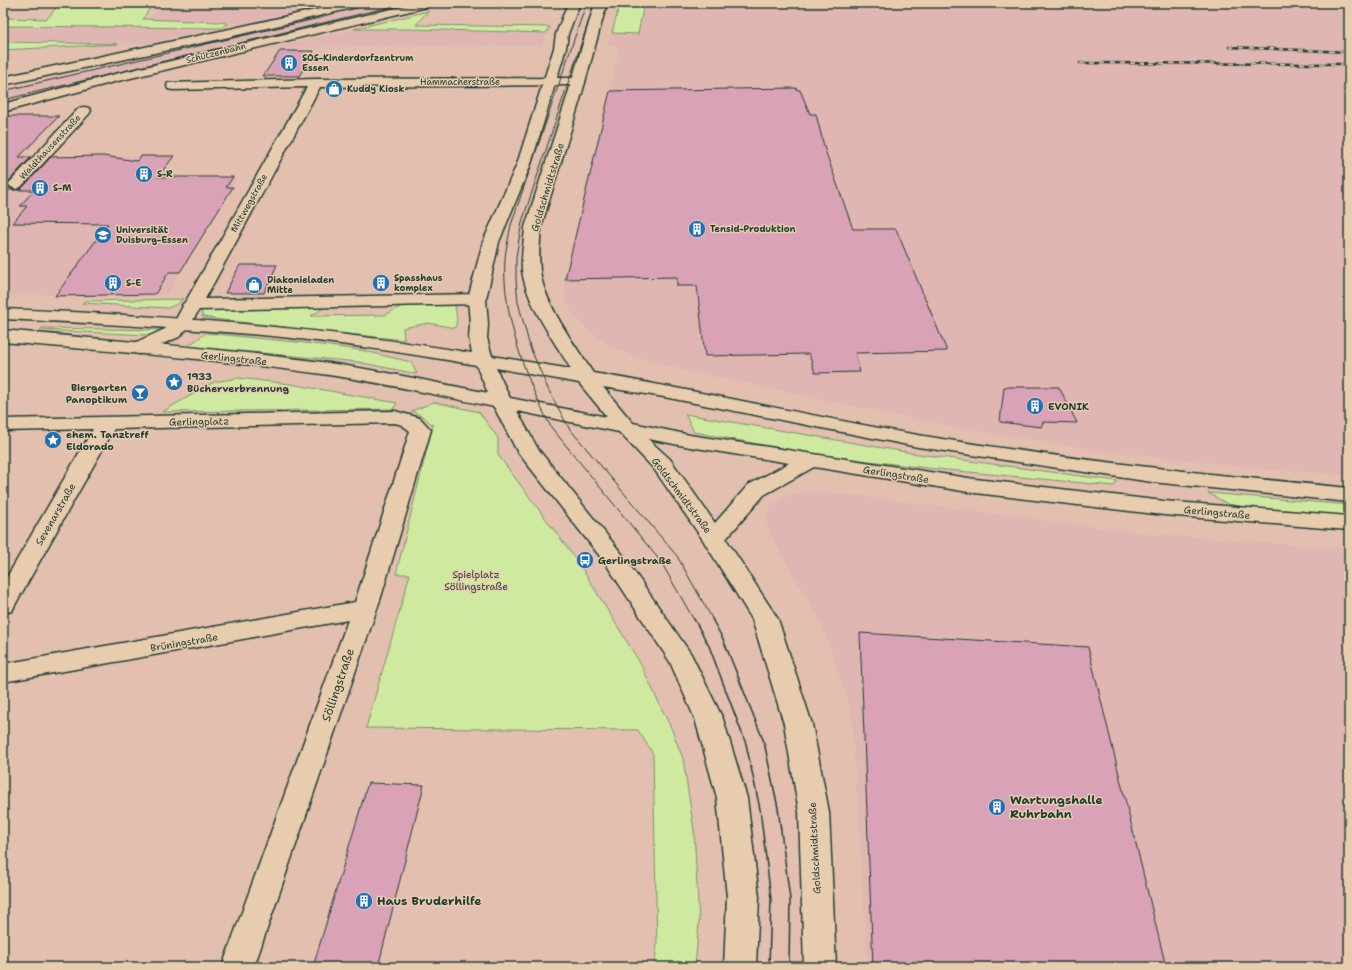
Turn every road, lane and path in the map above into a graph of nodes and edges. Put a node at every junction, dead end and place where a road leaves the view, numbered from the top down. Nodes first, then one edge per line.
1 (360, 3) edge
2 (430, 3) edge
3 (574, 3) edge
4 (601, 3) edge
5 (549, 81) junction
6 (3, 82) edge
7 (579, 82) junction
8 (316, 83) junction
9 (173, 86) dead end
10 (3, 108) edge
11 (84, 111) dead end
12 (11, 189) dead end
13 (477, 299) junction
14 (191, 305) junction
15 (3, 314) edge
16 (182, 324) junction
17 (3, 336) edge
18 (139, 348) junction
19 (483, 360) junction
20 (586, 378) junction
21 (502, 402) junction
22 (395, 417) joint
23 (107, 423) junction
24 (3, 425) edge
25 (626, 428) junction
26 (809, 461) junction
27 (1349, 496) edge
28 (1349, 523) edge
29 (714, 538) junction
30 (3, 605) edge
31 (364, 609) junction
32 (3, 673) edge
33 (238, 967) edge
34 (740, 967) edge
35 (820, 967) edge

1 - 6 main road, Schützenbahn
2 - 10 main road, Schützenbahn
3 - 5 main road
4 - 7 main road, Goldschmidtstraße
5 - 7 main road, Hammacherstraße
5 - 8 main road, Hammacherstraße
5 - 13 main road
7 - 20 main road, Goldschmidtstraße
8 - 9 main road, Hammacherstraße
8 - 14 main road, Mittwegstraße
11 - 12 main road, Waldthausenstraße
13 - 14 main road
13 - 19 main road
14 - 16 main road, Mittwegstraße
15 - 16 main road
16 - 18 main road, Gerlingstraße
16 - 19 main road
17 - 18 main road, Gerlingstraße
18 - 21 main road, Gerlingstraße
19 - 20 main road
19 - 21 main road
20 - 25 main road, Goldschmidtstraße
20 - 27 main road
21 - 25 main road, Gerlingstraße
21 - 34 main road
22 - 23 main road, Gerlingplatz
22 - 31 main road, Söllingstraße
23 - 24 main road, Gerlingplatz
23 - 30 main road, Sevenarstraße
25 - 26 main road, Gerlingstraße
25 - 29 main road, Goldschmidtstraße
26 - 28 main road, Gerlingstraße
26 - 29 main road
29 - 35 main road, Goldschmidtstraße
31 - 32 main road, Brüningstraße
31 - 33 main road, Söllingstraße

